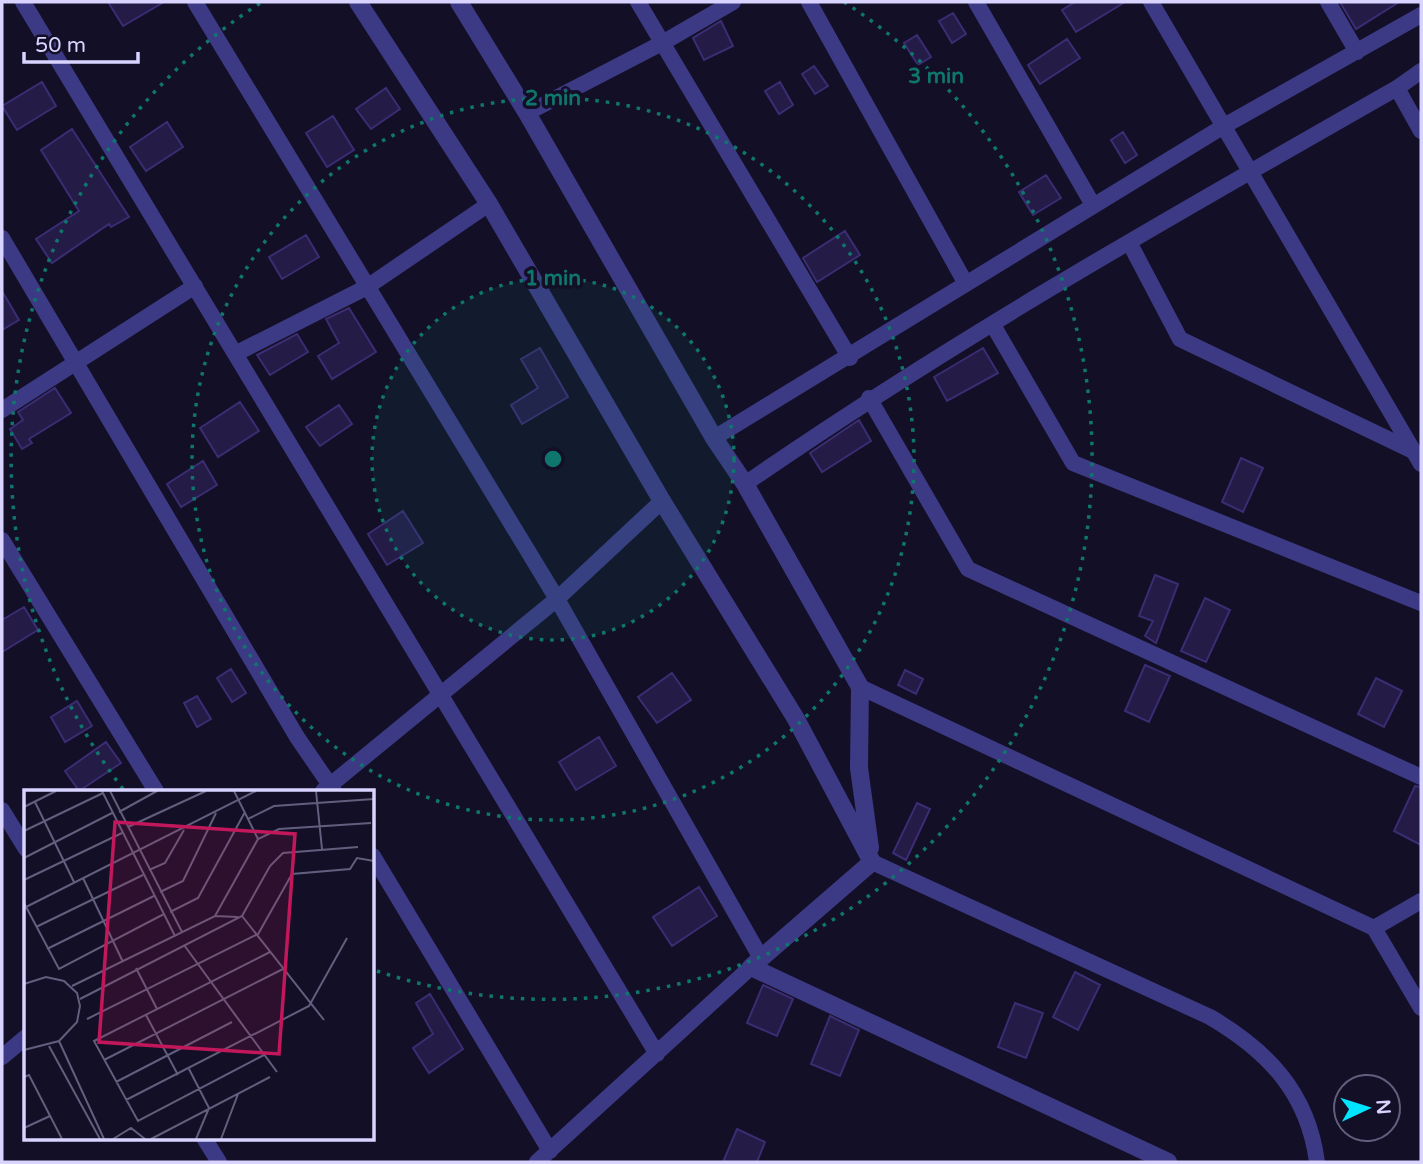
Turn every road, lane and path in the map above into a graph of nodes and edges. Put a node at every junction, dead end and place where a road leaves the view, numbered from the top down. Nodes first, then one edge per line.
1 (23, 2) edge
2 (195, 2) edge
3 (358, 2) edge
4 (459, 2) edge
5 (638, 2) edge
6 (733, 2) edge
7 (809, 2) edge
8 (976, 2) edge
9 (1151, 2) edge
10 (1328, 2) edge
11 (1421, 15) edge
12 (664, 43) junction
13 (1357, 52) junction
14 (1421, 71) edge
15 (1397, 88) junction
16 (527, 113) junction
17 (1224, 126) junction
18 (1421, 131) edge
19 (1251, 171) junction
20 (489, 204) junction
21 (1093, 205) junction
22 (2, 238) edge
23 (1129, 242) junction
24 (966, 284) junction
25 (195, 286) junction
26 (368, 286) junction
27 (993, 325) junction
28 (236, 354) junction
29 (850, 358) junction
30 (76, 364) junction
31 (869, 398) junction
32 (2, 410) edge
33 (713, 438) junction
34 (1418, 458) edge
35 (745, 484) junction
36 (662, 502) junction
37 (2, 540) edge
38 (557, 599) junction
39 (1421, 603) edge
40 (860, 687) junction
41 (441, 694) junction
42 (1421, 777) edge
43 (329, 789) edge
44 (155, 790) edge
45 (2, 810) edge
46 (24, 846) edge
47 (374, 858) edge
48 (872, 862) junction
49 (1421, 901) edge
50 (1374, 928) junction
51 (756, 962) junction
52 (1421, 1008) edge
53 (24, 1039) edge
54 (657, 1054) junction
55 (2, 1057) edge
56 (205, 1140) edge
57 (550, 1151) junction
58 (219, 1162) edge
59 (537, 1162) edge
60 (1168, 1162) edge
61 (1317, 1162) edge

1 - 25 street
2 - 26 street
3 - 20 street
4 - 16 street
5 - 12 street
6 - 12 street
7 - 24 street
8 - 21 street
9 - 17 street
10 - 13 street
11 - 13 street
12 - 16 street
12 - 29 street
13 - 17 street
14 - 15 street
15 - 18 street
15 - 19 street
16 - 33 street
17 - 19 street
17 - 21 street
19 - 23 street
19 - 34 street
20 - 26 street
20 - 36 street
21 - 24 street
22 - 30 street
23 - 27 street
23 - 34 street
24 - 29 street
25 - 28 street
25 - 30 street
26 - 28 street
26 - 38 street
27 - 31 street
27 - 39 street
28 - 41 street
29 - 33 street
30 - 32 street
30 - 43 street
31 - 35 street
31 - 42 street
33 - 35 street
35 - 40 street
36 - 38 street
36 - 48 street
37 - 44 street
38 - 41 street
38 - 51 street
40 - 48 street
40 - 50 street
41 - 43 street
41 - 54 street
45 - 46 street
47 - 57 street
48 - 51 street
48 - 61 street
49 - 50 street
50 - 52 street
51 - 54 street
51 - 60 street
53 - 55 street
54 - 57 street
56 - 58 street
57 - 59 street

